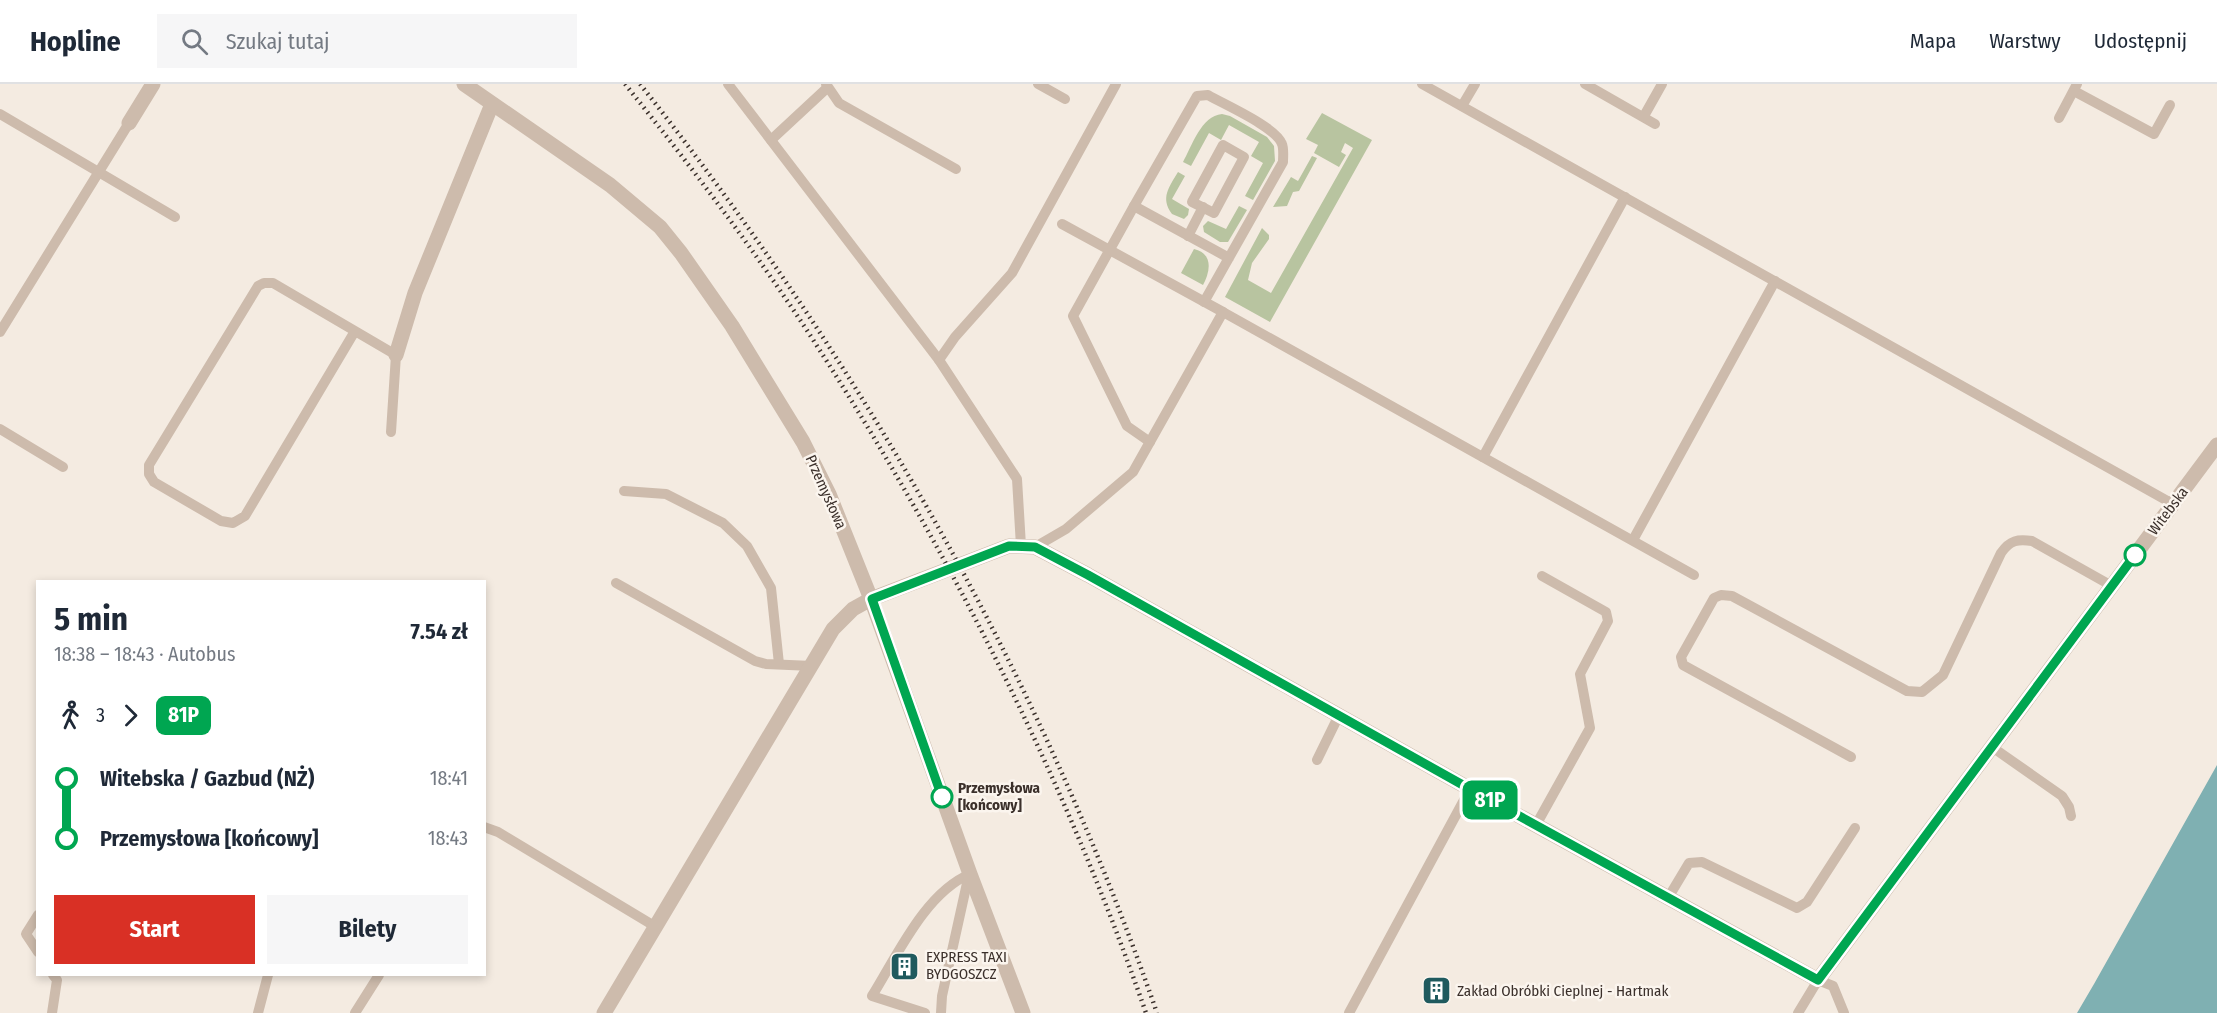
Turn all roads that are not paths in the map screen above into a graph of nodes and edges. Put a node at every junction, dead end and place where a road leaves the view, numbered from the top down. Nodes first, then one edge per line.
1 (153, 84) edge
2 (464, 84) edge
3 (728, 84) edge
4 (1038, 84) edge
5 (1116, 84) edge
6 (1422, 84) edge
7 (1475, 84) edge
8 (1585, 84) edge
9 (1662, 84) edge
10 (827, 86) edge
11 (2075, 87) edge
12 (1603, 88) edge
13 (1065, 99) dead end
14 (492, 104) junction
15 (2170, 105) dead end
16 (1462, 106) junction
17 (0, 114) edge
18 (1644, 116) junction
19 (2059, 118) dead end
20 (129, 123) joint
21 (1655, 124) dead end
22 (771, 140) junction
23 (956, 169) dead end
24 (99, 172) junction
25 (1625, 197) junction
26 (1134, 206) junction
27 (1203, 207) junction
28 (175, 218) dead end
29 (1062, 224) dead end
30 (1188, 236) junction
31 (1109, 249) junction
32 (1229, 258) junction
33 (1776, 281) junction
34 (1204, 302) junction
35 (1222, 312) junction
36 (355, 331) junction
37 (0, 332) edge
38 (396, 355) junction
39 (939, 360) junction
40 (0, 429) edge
41 (391, 432) dead end
42 (1150, 442) junction
43 (2217, 445) edge
44 (1484, 457) junction
45 (63, 467) dead end
46 (624, 490) dead end
47 (2173, 504) junction
48 (1633, 540) junction
49 (1028, 546) junction
50 (1695, 575) dead end
51 (1542, 576) dead end
52 (615, 583) dead end
53 (2112, 586) junction
54 (872, 599) junction
55 (779, 664) junction
56 (812, 666) junction
57 (1339, 715) junction
58 (1992, 747) junction
59 (1851, 758) dead end
60 (1317, 760) dead end
61 (1470, 789) junction
62 (2071, 816) dead end
63 (1536, 825) junction
64 (486, 828) edge
65 (1855, 828) dead end
66 (969, 874) junction
67 (1668, 898) junction
68 (36, 918) edge
69 (656, 927) junction
70 (36, 949) edge
71 (54, 976) edge
72 (268, 976) edge
73 (378, 976) edge
74 (1818, 980) junction
75 (52, 1013) edge
76 (258, 1013) edge
77 (356, 1013) edge
78 (604, 1013) edge
79 (925, 1013) edge
80 (941, 1013) edge
81 (1023, 1013) edge
82 (1349, 1013) edge
83 (1798, 1013) edge
84 (1844, 1013) edge

1 - 20 street
2 - 14 street, Przemysłowa
3 - 22 lane
4 - 13 lane
5 - 39 lane
6 - 16 lane
7 - 16 lane
8 - 12 lane
9 - 18 lane
10 - 22 lane
10 - 23 lane
11 - 15 lane
11 - 19 lane
12 - 18 lane
14 - 38 street
14 - 54 street, Przemysłowa
16 - 25 lane
17 - 24 lane
18 - 21 lane
20 - 24 lane
22 - 39 lane
24 - 28 lane
24 - 37 lane
25 - 33 lane
25 - 44 lane
26 - 30 lane
26 - 31 lane
26 - 32 lane
27 - 27 lane
27 - 30 lane
29 - 31 lane
30 - 32 lane
31 - 34 lane
31 - 42 lane
32 - 34 lane
33 - 47 lane
33 - 48 lane
34 - 35 lane
35 - 42 lane
35 - 44 lane
36 - 36 lane
36 - 38 lane
38 - 41 lane
39 - 49 lane
40 - 45 lane
42 - 49 lane
43 - 47 street, Witebska
44 - 48 lane
46 - 55 lane
47 - 53 street, Witebska
48 - 50 lane
49 - 54 street
49 - 57 street
51 - 63 lane
52 - 55 lane
53 - 58 street, Witebska
53 - 59 lane
54 - 56 street
54 - 66 street, Przemysłowa
55 - 56 lane
56 - 69 street
57 - 60 lane
57 - 61 street
58 - 62 lane
58 - 74 street, Witebska
61 - 63 street
61 - 82 lane
63 - 67 street
64 - 69 lane
65 - 67 lane
66 - 79 lane
66 - 80 lane
66 - 81 street, Przemysłowa
67 - 74 street
68 - 70 lane
69 - 78 street
71 - 75 lane
72 - 76 lane
73 - 77 lane
74 - 83 lane, Witebska
74 - 84 lane

